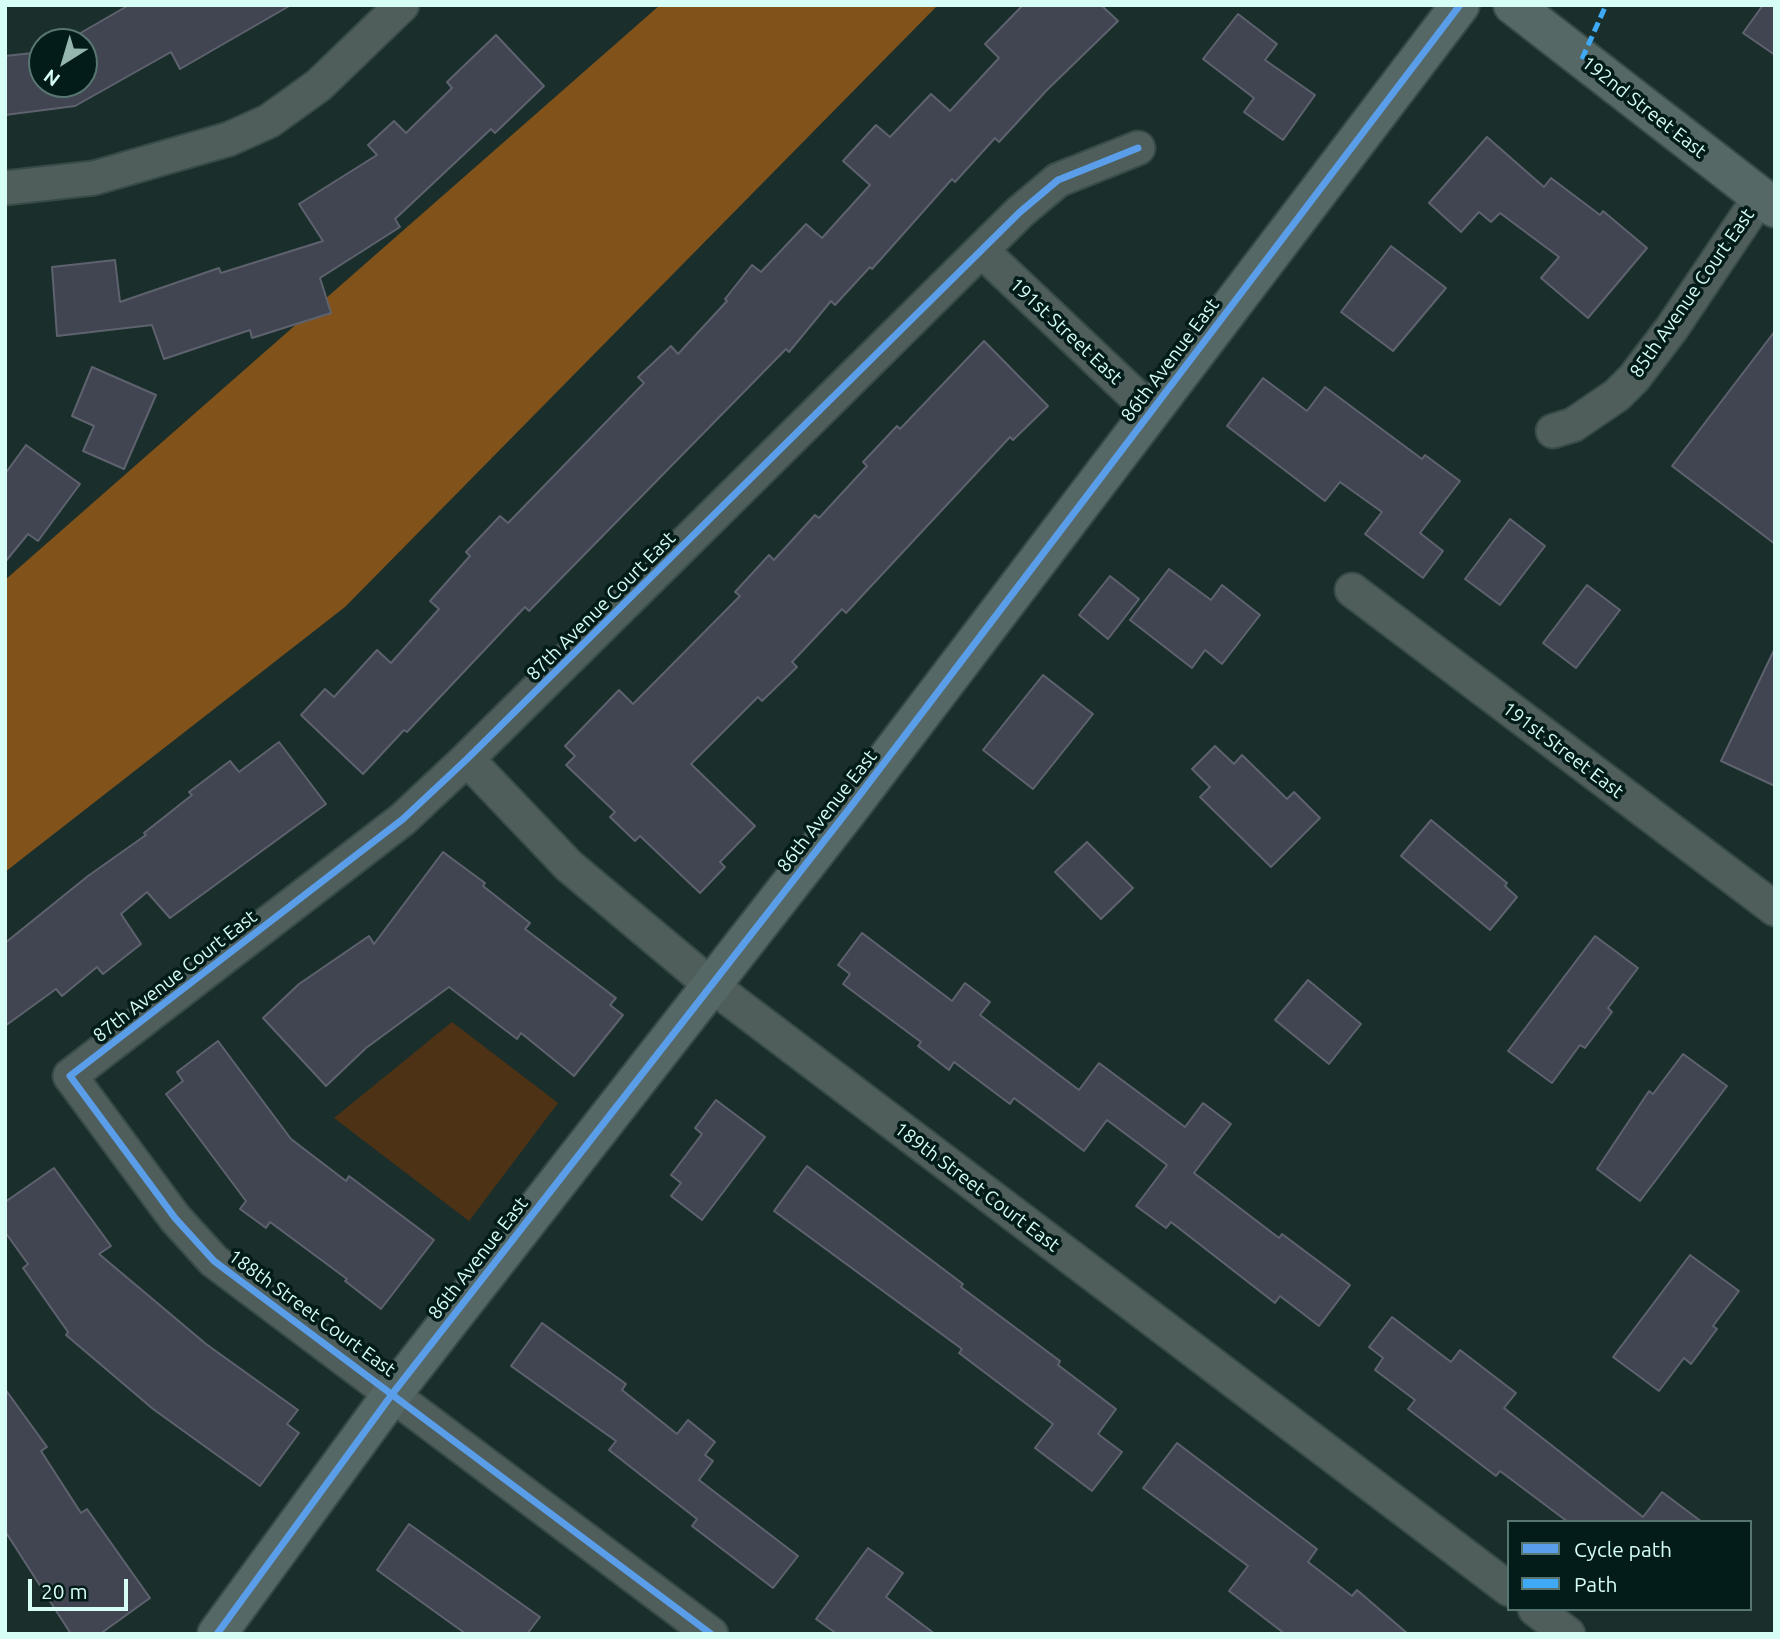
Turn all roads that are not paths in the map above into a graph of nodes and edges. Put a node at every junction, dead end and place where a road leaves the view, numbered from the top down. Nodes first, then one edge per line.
1 (402, 5) edge
2 (1460, 5) edge
3 (1513, 5) edge
4 (1138, 148) dead end
5 (5, 188) edge
6 (1767, 203) edge
7 (982, 251) junction
8 (1151, 411) junction
9 (1553, 431) dead end
10 (1352, 590) dead end
11 (467, 760) junction
12 (1775, 909) edge
13 (710, 985) junction
14 (70, 1076) joint
15 (393, 1393) junction
16 (1507, 1587) edge
17 (1538, 1611) edge
18 (217, 1634) edge
19 (711, 1634) edge
20 (1567, 1634) edge

1 - 5 street
2 - 8 street, 86th Avenue East
3 - 6 street, 192nd Street East
4 - 7 street, 87th Avenue Court East
6 - 9 street, 85th Avenue Court East
7 - 8 street, 191st Street East
7 - 11 street, 87th Avenue Court East
8 - 13 street, 86th Avenue East
10 - 12 street, 191st Street East
11 - 13 street, 189th Street Court East
11 - 14 street, 87th Avenue Court East
13 - 15 street, 86th Avenue East
13 - 16 street, 189th Street Court East
14 - 15 street, 188th Street Court East
15 - 18 street, 86th Avenue East
15 - 19 street, 188th Street Court East
17 - 20 street

